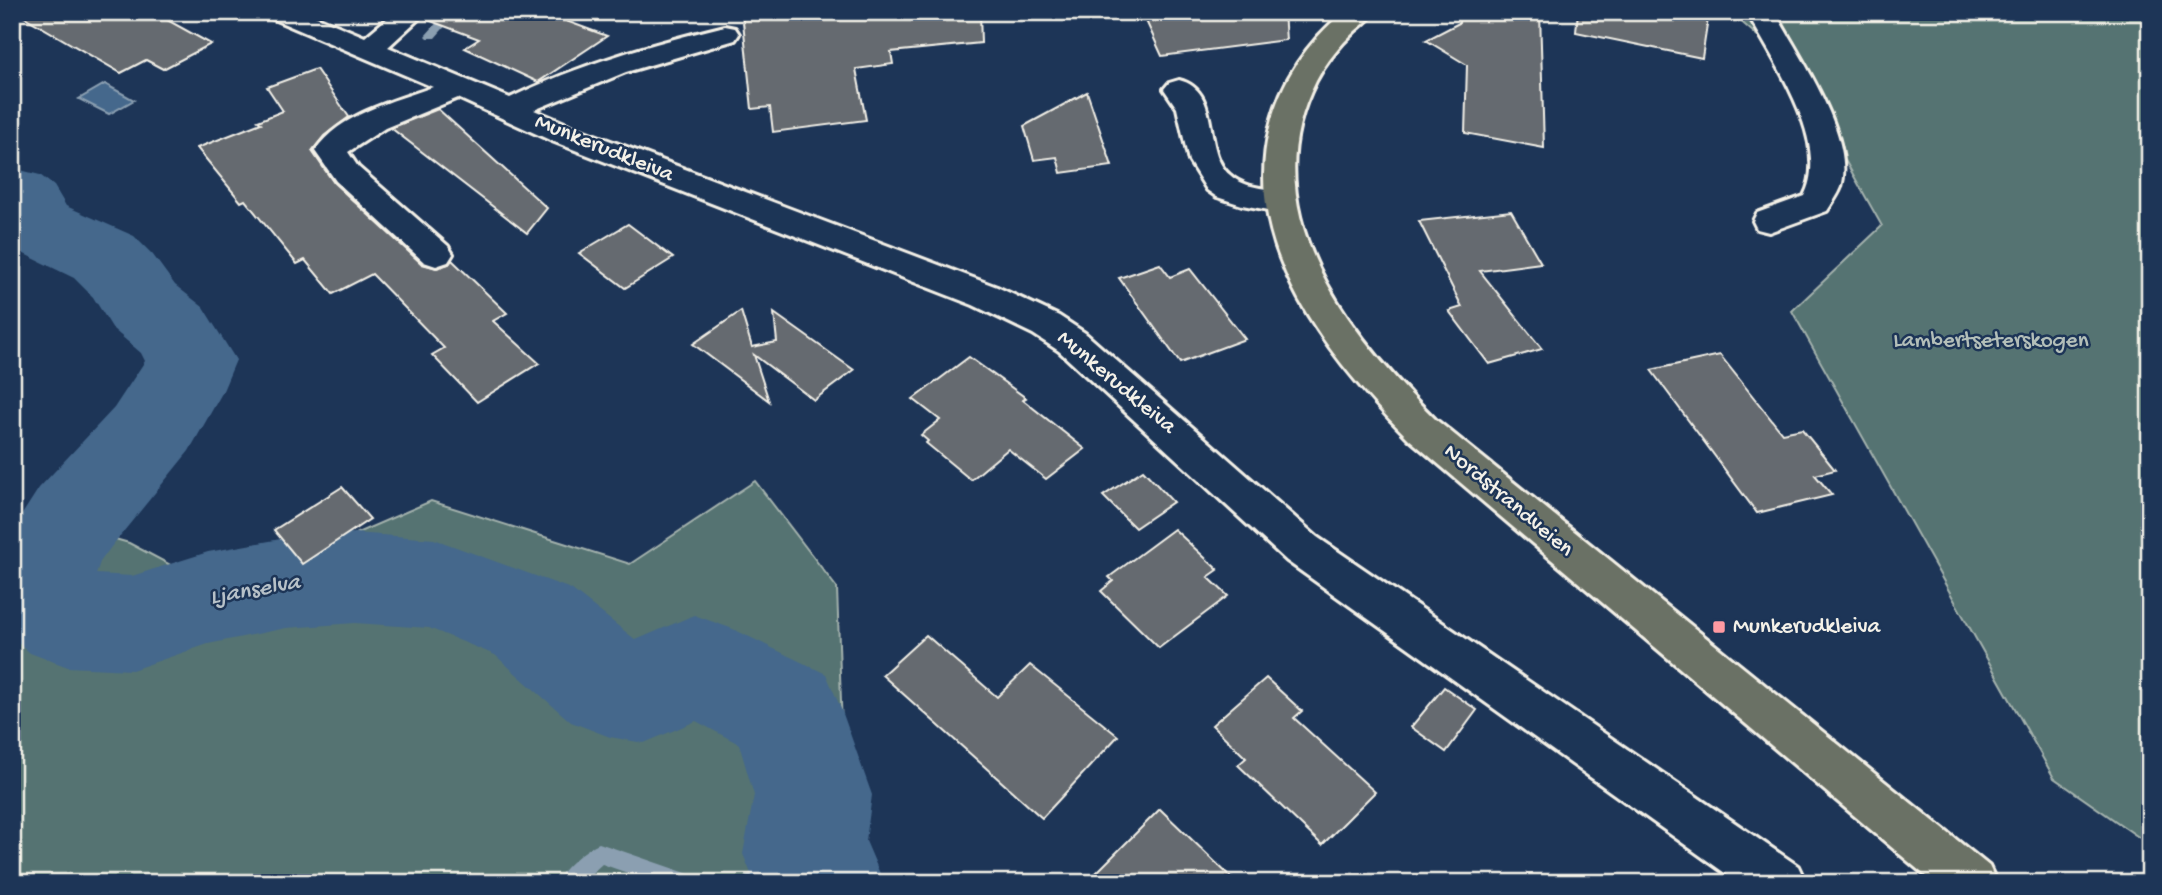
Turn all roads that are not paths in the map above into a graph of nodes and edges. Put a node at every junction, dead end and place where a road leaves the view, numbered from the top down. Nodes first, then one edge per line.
1 (281, 12) edge
2 (412, 12) edge
3 (1361, 12) edge
4 (1761, 12) edge
5 (725, 34) dead end
6 (367, 50) junction
7 (457, 88) junction
8 (1179, 89) dead end
9 (510, 110) junction
10 (1280, 201) junction
11 (1769, 221) dead end
12 (436, 254) dead end
13 (1781, 883) edge
14 (1972, 883) edge

1 - 6 street, Munkerudkleiva
2 - 6 street
3 - 10 main road, Nordstrandveien
4 - 11 street
5 - 9 street
6 - 7 street, Munkerudkleiva
7 - 9 street, Munkerudkleiva
7 - 12 street
8 - 10 street
9 - 13 street, Munkerudkleiva
10 - 14 main road, Nordstrandveien

